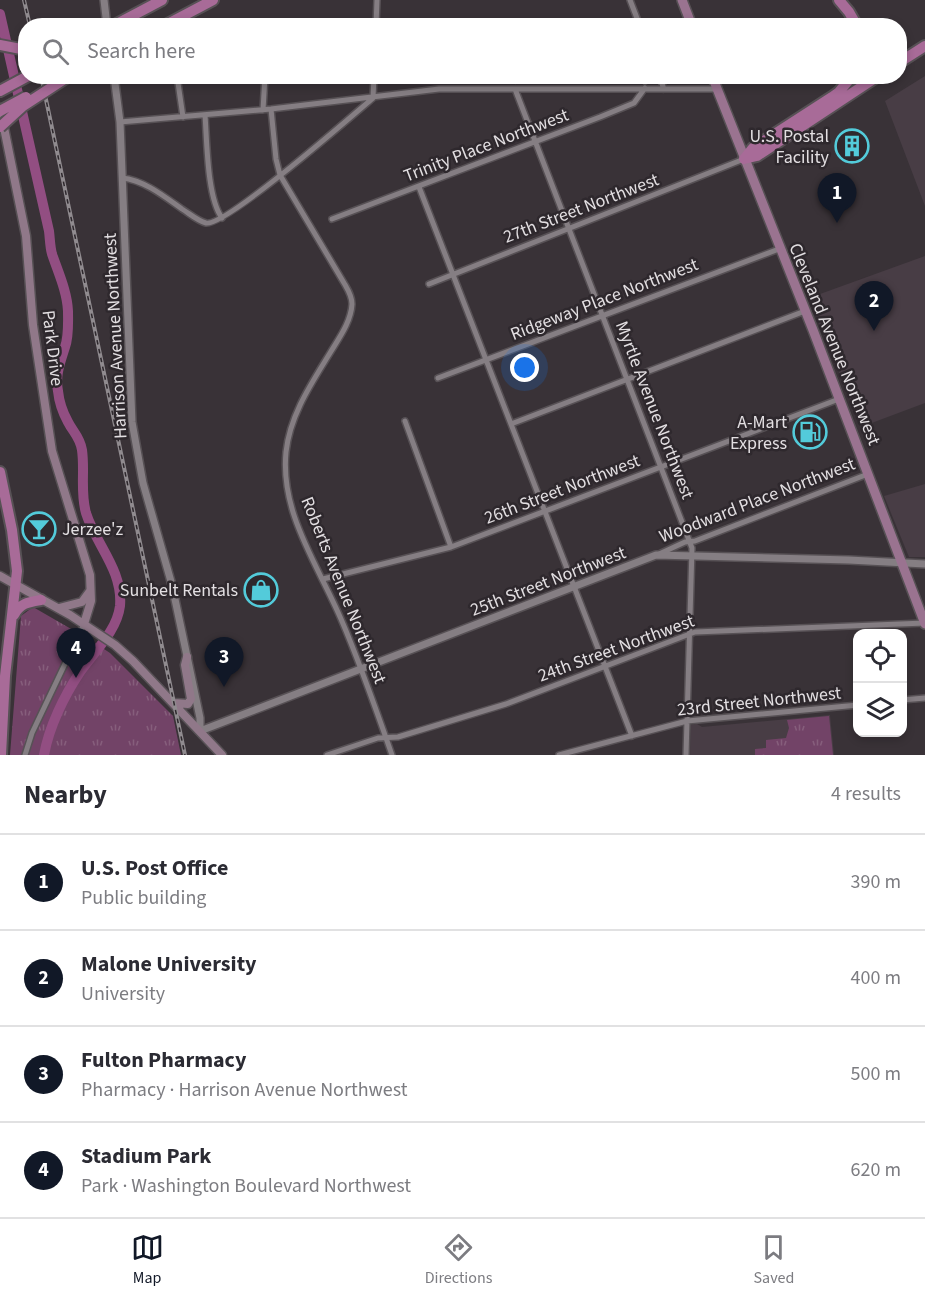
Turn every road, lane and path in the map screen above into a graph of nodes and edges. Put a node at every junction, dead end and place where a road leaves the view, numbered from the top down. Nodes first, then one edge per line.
1 (104, 0) edge
2 (162, 0) edge
3 (174, 0) edge
4 (213, 0) edge
5 (377, 0) edge
6 (630, 0) edge
7 (682, 0) edge
8 (839, 0) edge
9 (106, 18) edge
10 (130, 18) edge
11 (134, 18) edge
12 (179, 18) edge
13 (376, 18) edge
14 (637, 18) edge
15 (689, 18) edge
16 (852, 18) edge
17 (0, 45) edge
18 (925, 46) edge
19 (18, 48) edge
20 (907, 58) edge
21 (18, 81) edge
22 (52, 84) edge
23 (56, 84) edge
24 (115, 84) edge
25 (178, 84) edge
26 (264, 84) edge
27 (374, 84) edge
28 (662, 84) edge
29 (715, 84) edge
30 (846, 84) edge
31 (866, 84) edge
32 (515, 88) junction
33 (645, 88) junction
34 (664, 88) junction
35 (717, 88) junction
36 (0, 91) edge
37 (373, 98) junction
38 (0, 109) edge
39 (271, 109) junction
40 (262, 110) junction
41 (205, 115) junction
42 (183, 117) junction
43 (120, 122) junction
44 (0, 127) edge
45 (535, 142) junction
46 (744, 159) junction
47 (280, 175) junction
48 (122, 178) junction
49 (419, 187) junction
50 (222, 218) junction
51 (332, 219) dead end
52 (569, 229) junction
53 (779, 249) junction
54 (453, 274) junction
55 (429, 284) dead end
56 (805, 311) junction
57 (603, 316) junction
58 (486, 360) junction
59 (438, 378) dead end
60 (627, 380) junction
61 (839, 399) junction
62 (405, 421) dead end
63 (511, 424) junction
64 (661, 467) junction
65 (0, 472) edge
66 (868, 474) junction
67 (545, 512) junction
68 (690, 541) junction
69 (451, 547) junction
70 (656, 555) junction
71 (692, 555) junction
72 (902, 562) junction
73 (925, 564) edge
74 (0, 576) edge
75 (324, 579) junction
76 (15, 584) junction
77 (574, 587) junction
78 (91, 588) junction
79 (41, 600) junction
80 (57, 608) junction
81 (11, 621) junction
82 (925, 623) edge
83 (87, 626) junction
84 (690, 633) junction
85 (187, 657) junction
86 (605, 666) junction
87 (360, 669) junction
88 (925, 698) edge
89 (907, 700) edge
90 (173, 702) junction
91 (853, 705) edge
92 (687, 721) junction
93 (200, 731) junction
94 (632, 736) junction
95 (386, 738) junction
96 (1, 755) edge
97 (25, 755) edge
98 (222, 755) edge
99 (327, 755) edge
100 (392, 755) edge
101 (559, 755) edge
102 (686, 755) edge

1 - 9 street
2 - 10 highway
3 - 11 highway
4 - 12 highway
5 - 13 street
6 - 14 street
7 - 15 main road
8 - 16 highway
17 - 19 highway
18 - 20 highway
21 - 36 highway
22 - 38 highway, bridge
23 - 44 highway, bridge
24 - 43 street, Harrison Avenue Northwest
25 - 42 street
26 - 40 street
27 - 37 street
28 - 34 street
29 - 35 main road, Cleveland Avenue Northwest
30 - 46 highway
31 - 46 highway
32 - 33 street
32 - 37 street
32 - 45 street, Myrtle Avenue Northwest
33 - 34 street
33 - 45 street, Trinity Place Northwest
34 - 35 street
35 - 46 main road, Cleveland Avenue Northwest
37 - 39 street
37 - 47 street
38 - 78 main road, Park Drive
39 - 40 street
39 - 47 street, Roberts Avenue Northwest
40 - 41 street
41 - 42 street
41 - 50 street
42 - 43 street
43 - 48 street, Harrison Avenue Northwest
45 - 49 street, Trinity Place Northwest
45 - 52 street, Myrtle Avenue Northwest
46 - 52 street, 27th Street Northwest
46 - 53 main road, Cleveland Avenue Northwest
47 - 50 street
47 - 75 street, Roberts Avenue Northwest
48 - 50 street
48 - 85 street, Harrison Avenue Northwest
49 - 51 street, Trinity Place Northwest
49 - 54 street
52 - 54 street, 27th Street Northwest
52 - 57 street, Myrtle Avenue Northwest
53 - 56 main road, Cleveland Avenue Northwest
53 - 57 street, Ridgeway Place Northwest
54 - 55 street, 27th Street Northwest
54 - 58 street
56 - 60 street
56 - 61 main road, Cleveland Avenue Northwest
57 - 58 street, Ridgeway Place Northwest
57 - 60 street, Myrtle Avenue Northwest
58 - 59 street, Ridgeway Place Northwest
58 - 63 street
60 - 63 street
60 - 64 street, Myrtle Avenue Northwest
61 - 64 street, 26th Street Northwest
61 - 66 main road, Cleveland Avenue Northwest
62 - 69 street
63 - 67 street
64 - 67 street, 26th Street Northwest
64 - 68 street, Myrtle Avenue Northwest
65 - 76 highway
66 - 68 street, Woodward Place Northwest
66 - 72 main road, Cleveland Avenue Northwest
67 - 69 street, 26th Street Northwest
67 - 77 street
68 - 70 street, Woodward Place Northwest
68 - 71 street, Myrtle Avenue Northwest
69 - 75 street, 26th Street Northwest
70 - 71 street, 25th Street Northwest
70 - 77 street, 25th Street Northwest
71 - 72 street, 25th Street Northwest
71 - 84 street, Myrtle Avenue Northwest
72 - 73 street, 25th Street Northwest
72 - 82 main road, Cleveland Avenue Northwest
74 - 76 main road
75 - 87 street, Roberts Avenue Northwest
76 - 79 main road
76 - 81 highway
77 - 86 street
77 - 87 street, 25th Street Northwest
78 - 80 main road
78 - 83 main road, Park Drive
79 - 80 main road
79 - 81 highway
80 - 83 main road
81 - 96 highway
82 - 84 street, 24th Street Northwest
83 - 90 main road
83 - 97 street
84 - 86 street, 24th Street Northwest
84 - 92 street, Myrtle Avenue Northwest
85 - 90 main road
85 - 93 street, Harrison Avenue Northwest
86 - 94 street
86 - 95 street, 24th Street Northwest
87 - 93 street, 25th Street Northwest
87 - 95 street, Roberts Avenue Northwest
88 - 89 street
90 - 93 main road
91 - 92 street, 23rd Street Northwest
92 - 94 street, 23rd Street Northwest
92 - 102 street, Myrtle Avenue Northwest
93 - 98 main road
94 - 101 street, 23rd Street Northwest
95 - 99 street, 24th Street Northwest
95 - 100 street, Roberts Avenue Northwest

